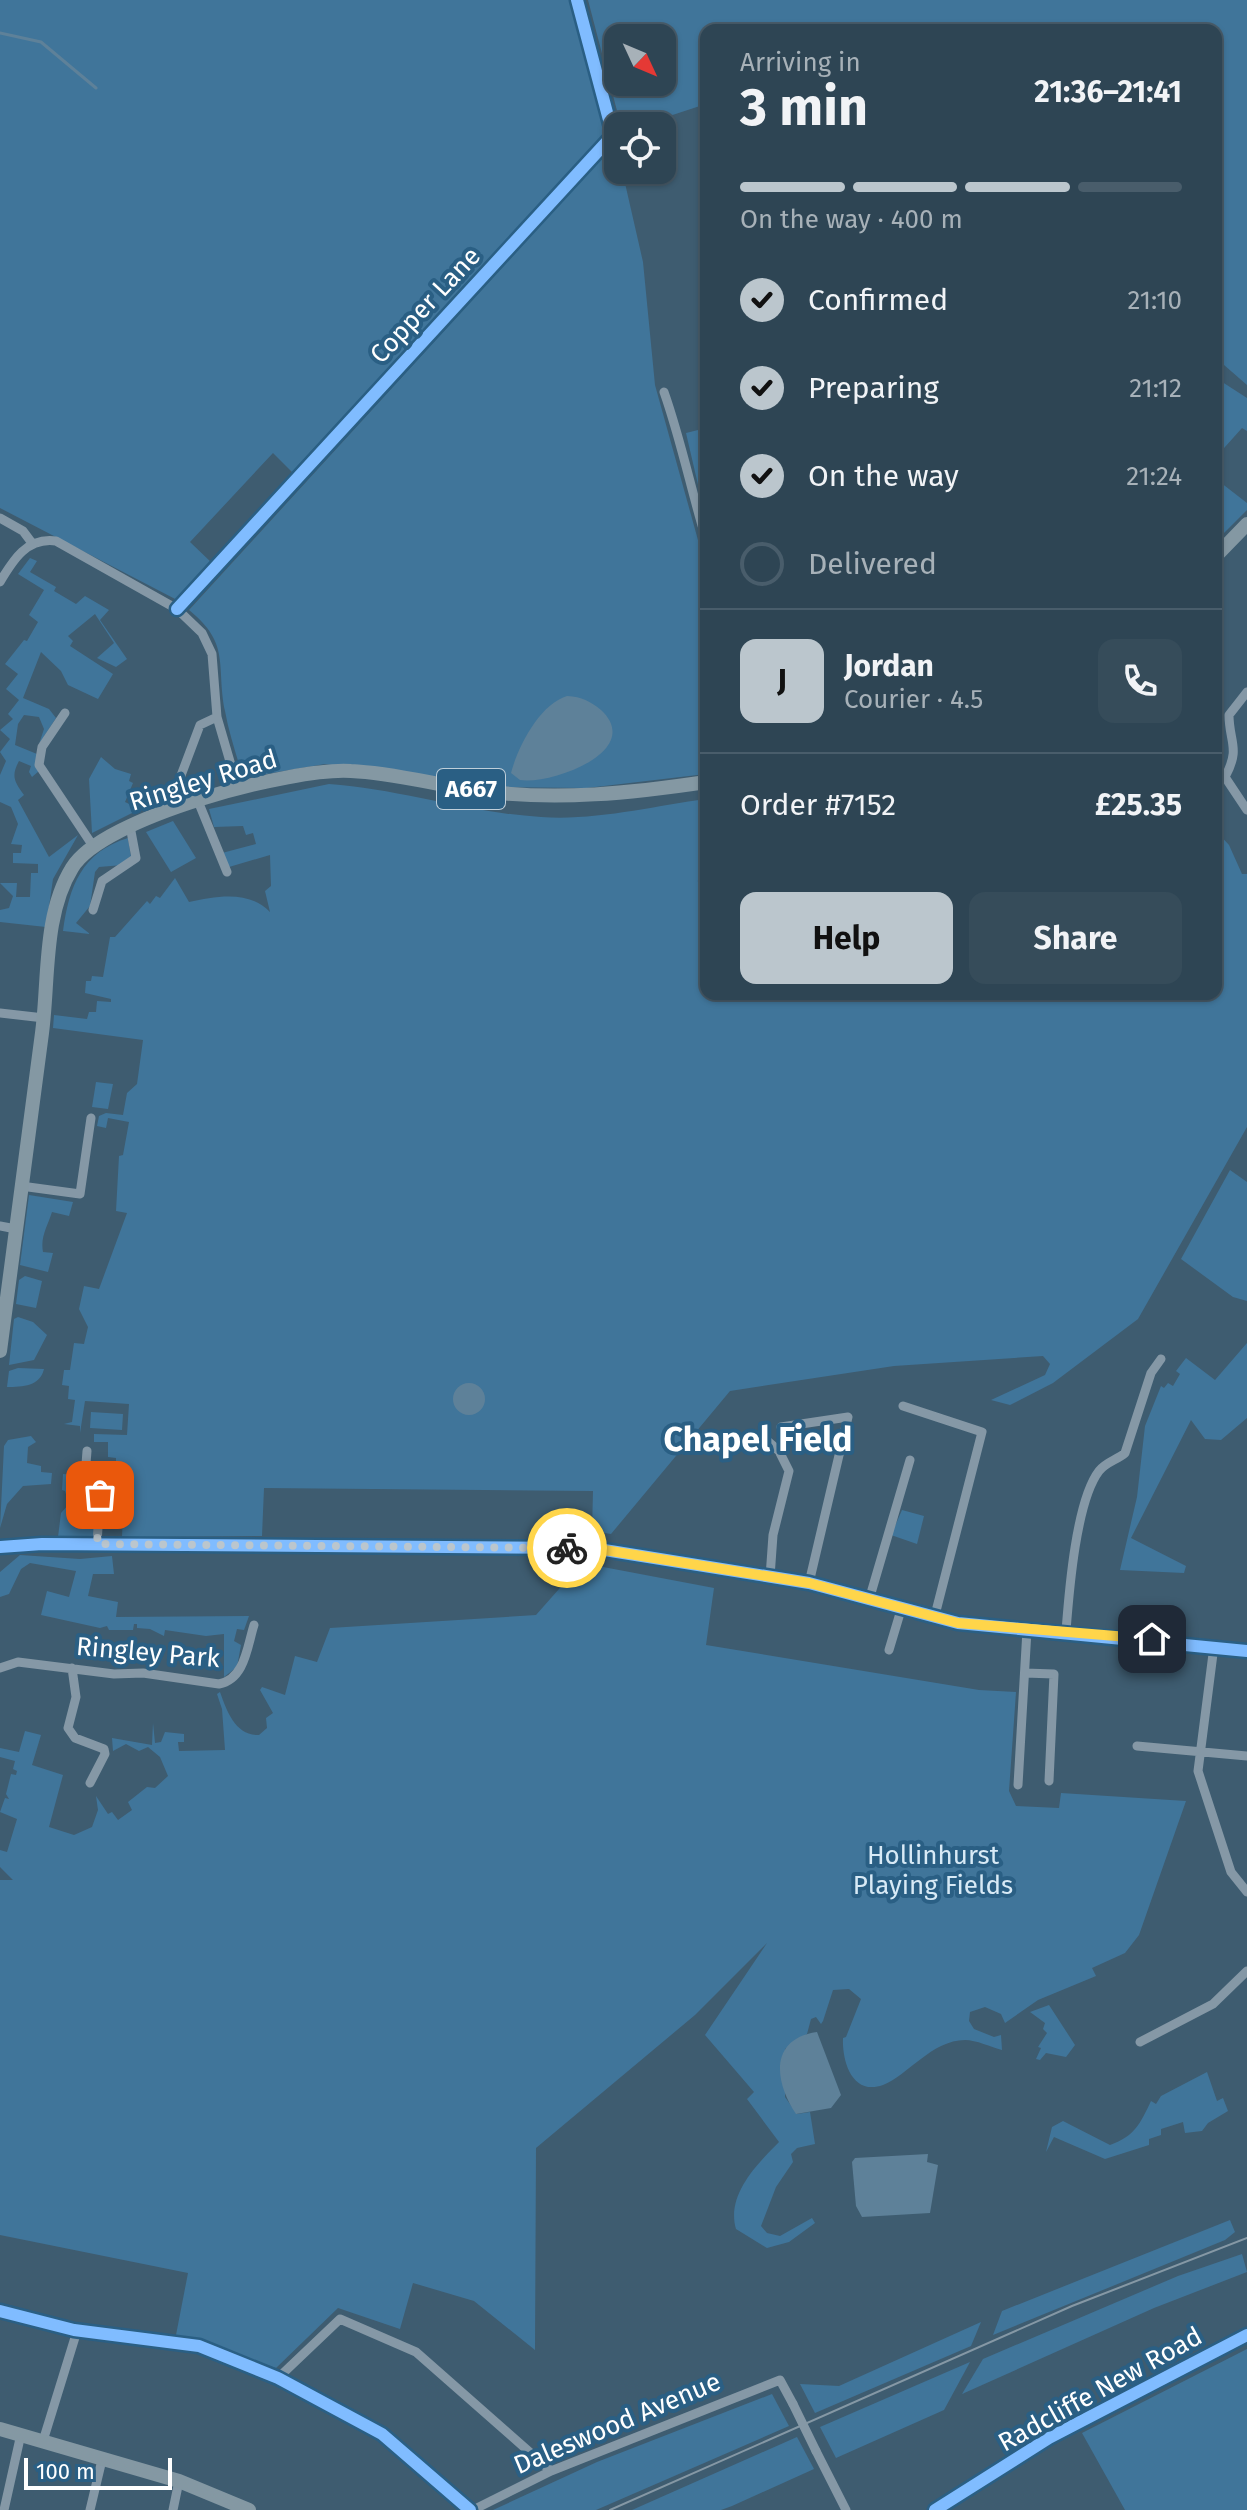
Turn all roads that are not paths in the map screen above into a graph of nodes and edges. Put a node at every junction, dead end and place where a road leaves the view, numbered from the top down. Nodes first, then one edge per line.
1 (577, 0) edge
2 (664, 392) dead end
3 (0, 518) edge
4 (700, 519) edge
5 (1247, 524) edge
6 (32, 543) junction
7 (1222, 550) edge
8 (0, 582) edge
9 (177, 609) junction
10 (1247, 692) edge
11 (65, 713) dead end
12 (217, 717) junction
13 (1222, 773) edge
14 (1222, 776) edge
15 (700, 783) edge
16 (238, 789) junction
17 (198, 801) junction
18 (174, 809) junction
19 (1247, 810) edge
20 (130, 826) junction
21 (93, 846) junction
22 (227, 872) dead end
23 (93, 910) dead end
24 (0, 1013) edge
25 (44, 1018) junction
26 (91, 1118) dead end
27 (21, 1186) junction
28 (0, 1226) edge
29 (16, 1229) junction
30 (0, 1351) edge
31 (1161, 1359) dead end
32 (903, 1406) dead end
33 (781, 1427) dead end
34 (764, 1433) dead end
35 (87, 1451) dead end
36 (910, 1460) dead end
37 (97, 1544) junction
38 (0, 1547) edge
39 (770, 1577) junction
40 (809, 1583) junction
41 (869, 1600) junction
42 (901, 1610) junction
43 (934, 1619) junction
44 (254, 1625) dead end
45 (1027, 1630) junction
46 (1066, 1631) junction
47 (1214, 1646) junction
48 (889, 1650) dead end
49 (1247, 1651) edge
50 (0, 1668) edge
51 (72, 1668) junction
52 (1025, 1673) junction
53 (1137, 1746) dead end
54 (1200, 1749) junction
55 (1247, 1756) edge
56 (1049, 1781) dead end
57 (90, 1783) dead end
58 (1018, 1785) dead end
59 (1247, 1892) edge
60 (1247, 1971) edge
61 (1140, 2042) dead end
62 (0, 2311) edge
63 (77, 2331) junction
64 (1247, 2335) edge
65 (278, 2378) junction
66 (0, 2429) edge
67 (21, 2434) junction
68 (43, 2441) junction
69 (102, 2460) junction
70 (551, 2471) junction
71 (179, 2481) junction
72 (4, 2510) edge
73 (90, 2510) edge
74 (173, 2510) edge
75 (249, 2510) edge
76 (472, 2510) edge
77 (846, 2510) edge
78 (935, 2510) edge

1 - 9 street, Copper Lane
2 - 4 street
3 - 6 street
5 - 7 main road
6 - 8 street
6 - 9 street
9 - 12 street
10 - 13 street
11 - 21 street
12 - 16 street
12 - 18 street
14 - 19 street
15 - 16 main road, Ringley Road / A667
16 - 17 main road, Ringley Road / A667
17 - 18 main road, Ringley Road / A667
17 - 22 street
18 - 20 main road, Ringley Road / A667
20 - 21 main road, Ringley Road / A667
20 - 23 street
21 - 25 main road, Ringley Road / A667
24 - 25 street
25 - 27 main road, Ringley Road / A667
26 - 27 street
27 - 29 main road, Ringley Road / A667
28 - 29 street
29 - 30 main road, Ringley Road / A667
31 - 46 street
32 - 43 street
33 - 40 street
34 - 39 street
35 - 37 street
36 - 41 street
37 - 38 street
37 - 39 street
39 - 40 street
40 - 41 street
41 - 42 street
42 - 43 street
42 - 48 street
43 - 45 street
44 - 51 street, Ringley Park
45 - 46 street
45 - 52 street
46 - 47 street
47 - 49 street
47 - 54 street
50 - 51 street, Ringley Park
51 - 57 street
52 - 56 street
52 - 58 street
53 - 54 street
54 - 55 street
54 - 59 street
60 - 61 street
62 - 63 street
63 - 65 street
63 - 68 street
64 - 78 main road, Radcliffe New Road
65 - 70 street
65 - 76 street
66 - 67 main road
67 - 68 main road
67 - 72 street
68 - 69 main road
69 - 71 main road
69 - 73 street
70 - 76 street, Daleswood Avenue
70 - 77 street, Daleswood Avenue, bridge
71 - 74 street
71 - 75 main road

